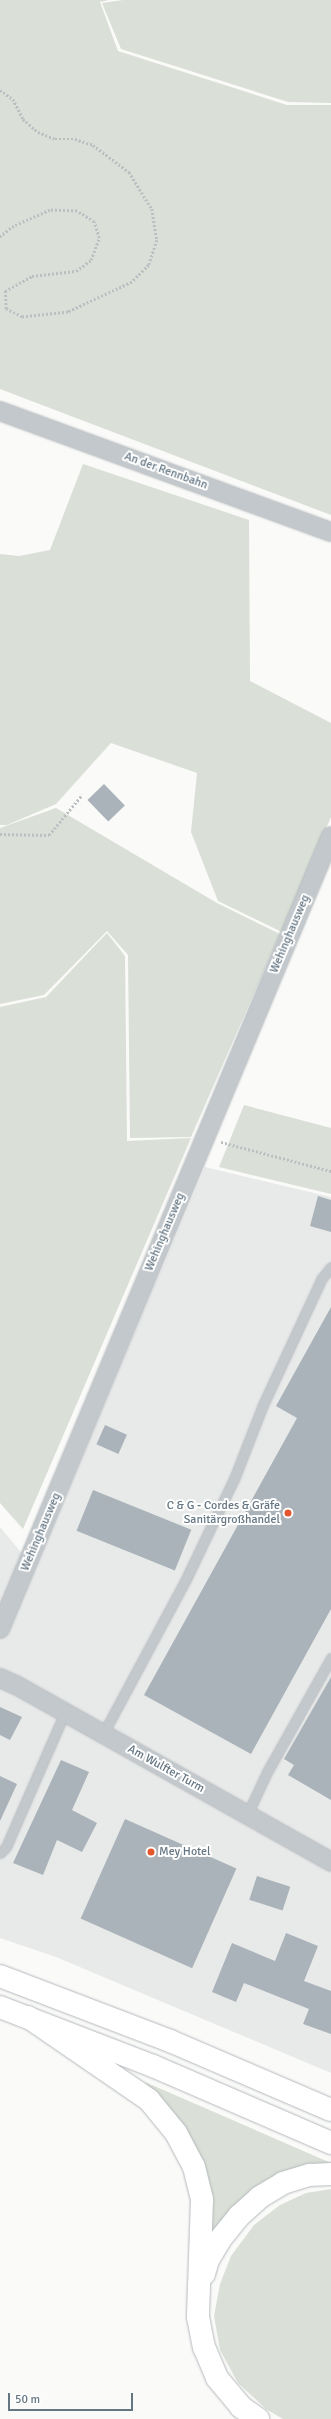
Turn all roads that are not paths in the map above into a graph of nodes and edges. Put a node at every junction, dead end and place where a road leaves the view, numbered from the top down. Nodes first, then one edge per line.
1 (0, 411) edge
2 (331, 532) edge
3 (331, 836) edge
4 (331, 1266) edge
5 (0, 1629) edge
6 (331, 1658) edge
7 (0, 1678) edge
8 (65, 1712) junction
9 (103, 1734) junction
10 (247, 1815) junction
11 (0, 1853) edge
12 (331, 1862) edge
13 (0, 1976) edge
14 (0, 2007) edge
15 (28, 2017) junction
16 (331, 2110) edge
17 (331, 2143) edge
18 (331, 2174) edge
19 (199, 2286) junction
20 (258, 2419) edge

1 - 2 street, An der Rennbahn
3 - 5 street, Wehinghausweg
4 - 9 lane
6 - 10 lane
7 - 8 street, Am Wulfter Turm
8 - 9 street, Am Wulfter Turm
8 - 11 lane
9 - 10 street, Am Wulfter Turm
10 - 12 street, Am Wulfter Turm
13 - 16 highway
14 - 15 highway
15 - 17 highway
15 - 19 highway
18 - 19 highway
19 - 20 highway

